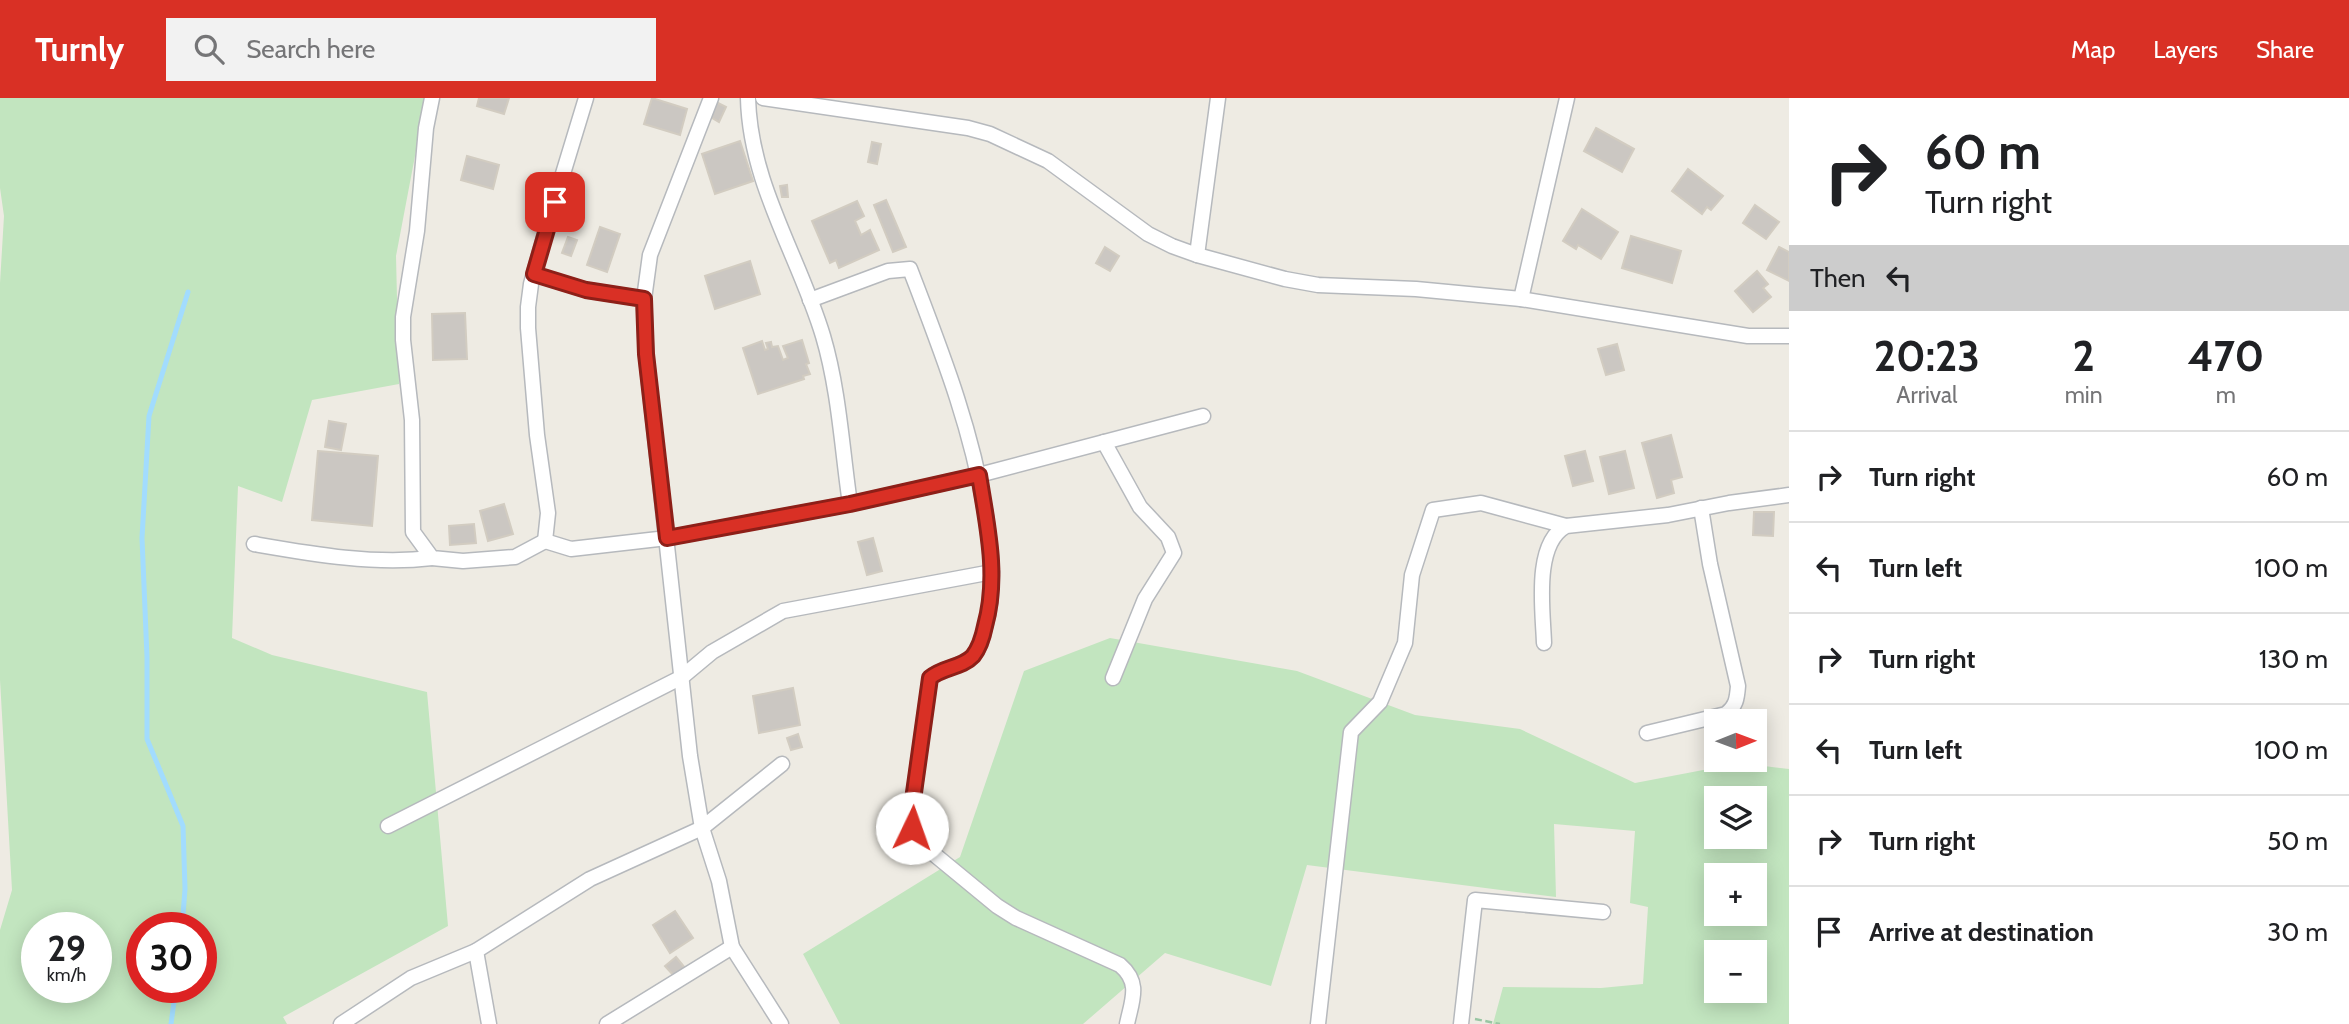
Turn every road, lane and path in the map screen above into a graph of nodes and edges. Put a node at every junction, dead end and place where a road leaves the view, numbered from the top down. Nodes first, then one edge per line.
1 (432, 98) edge
2 (586, 98) edge
3 (711, 98) edge
4 (748, 98) edge
5 (762, 98) edge
6 (1218, 98) edge
7 (1567, 98) edge
8 (1197, 255) junction
9 (534, 274) junction
10 (644, 299) junction
11 (1521, 299) junction
12 (810, 300) junction
13 (1789, 335) edge
14 (1203, 416) dead end
15 (1104, 442) junction
16 (979, 475) junction
17 (1789, 495) edge
18 (850, 504) junction
19 (1701, 509) junction
20 (1566, 526) junction
21 (667, 538) junction
22 (545, 541) junction
23 (254, 544) dead end
24 (432, 558) junction
25 (992, 572) junction
26 (1544, 643) dead end
27 (682, 677) junction
28 (1113, 678) dead end
29 (1647, 733) dead end
30 (782, 764) dead end
31 (388, 825) dead end
32 (702, 828) junction
33 (1603, 912) dead end
34 (732, 947) junction
35 (476, 951) junction
36 (1461, 1020) edge
37 (341, 1024) edge
38 (489, 1024) edge
39 (607, 1024) edge
40 (781, 1024) edge
41 (1127, 1024) edge
42 (1318, 1024) edge
43 (1500, 1024) edge

1 - 24 street
2 - 9 street
3 - 10 street
4 - 12 street
5 - 8 street
6 - 8 street
7 - 11 street
8 - 11 street
9 - 10 street
9 - 22 street
10 - 21 street
11 - 13 street
12 - 16 street
12 - 18 street
14 - 15 street
15 - 16 street
15 - 28 street
16 - 18 street
16 - 25 street
17 - 19 street
18 - 21 street
19 - 20 street
19 - 29 street
20 - 26 street
20 - 42 street
21 - 22 street
21 - 27 street
22 - 24 street
23 - 24 street
25 - 27 street
25 - 41 street
27 - 31 street
27 - 32 street
30 - 32 street
32 - 34 street
32 - 35 street
33 - 36 street
34 - 39 street
34 - 40 street
35 - 37 street
35 - 38 street
36 - 43 path

